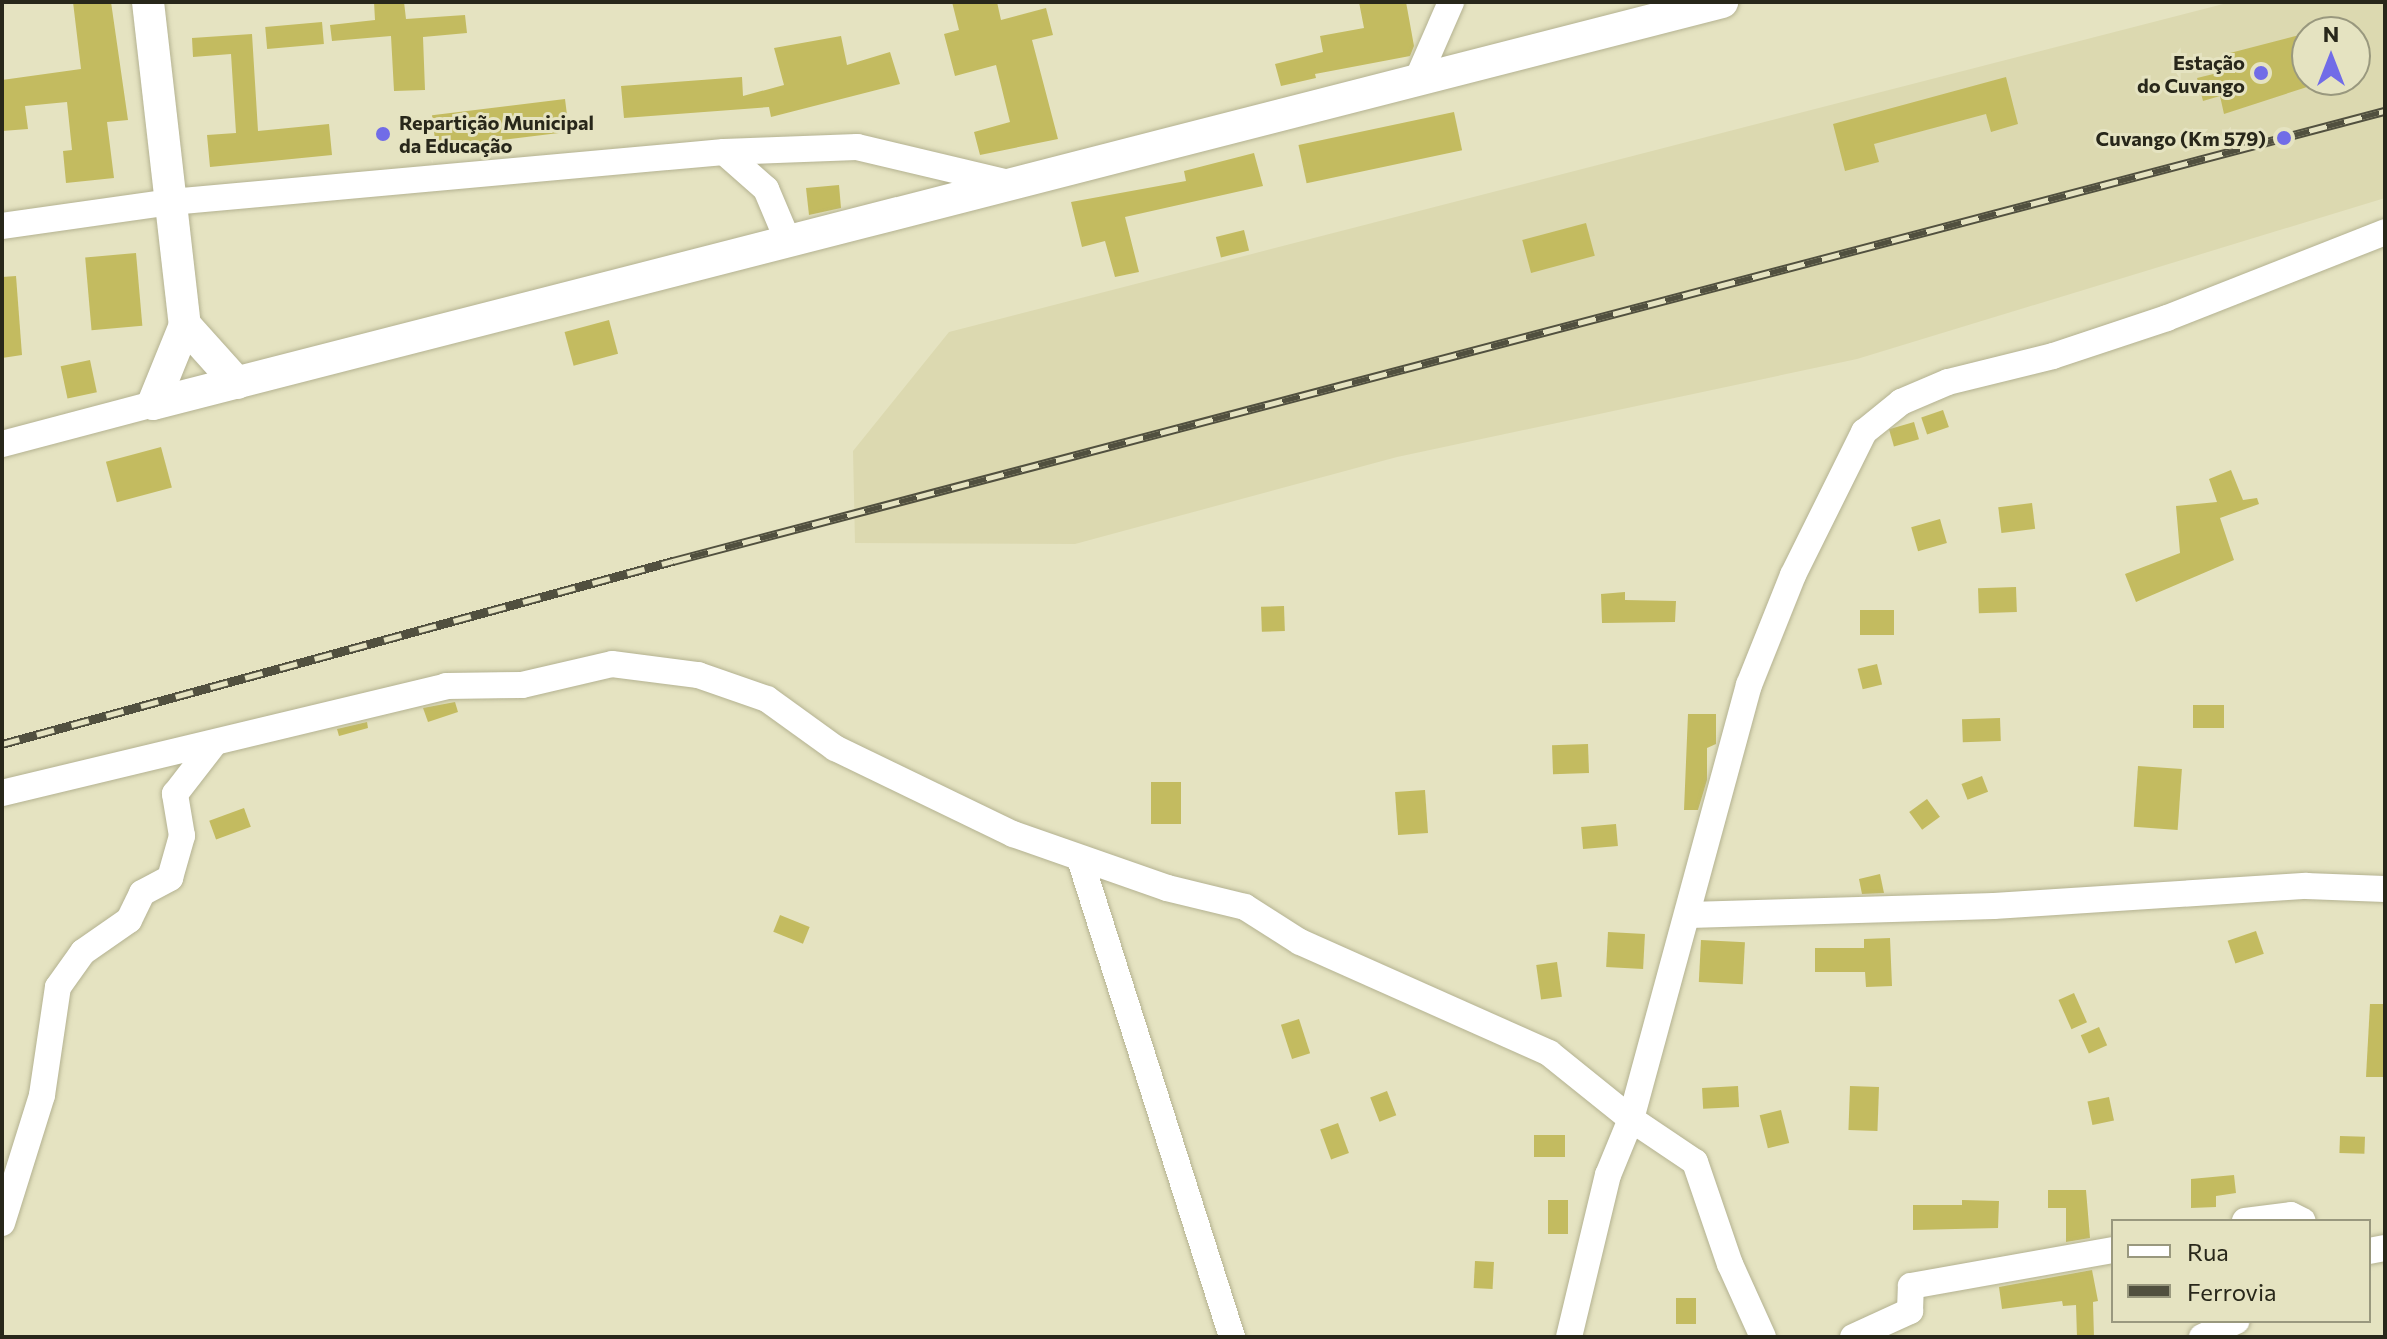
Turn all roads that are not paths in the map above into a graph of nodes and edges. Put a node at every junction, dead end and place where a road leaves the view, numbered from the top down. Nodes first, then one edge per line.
1 (148, 2) edge
2 (1451, 2) edge
3 (1722, 2) edge
4 (1417, 80) junction
5 (724, 152) junction
6 (1014, 184) junction
7 (171, 202) junction
8 (2, 226) edge
9 (2385, 232) edge
10 (788, 241) junction
11 (185, 325) junction
12 (237, 383) junction
13 (153, 404) junction
14 (2, 444) edge
15 (213, 745) junction
16 (2, 793) edge
17 (1080, 859) junction
18 (2385, 889) edge
19 (1689, 915) junction
20 (1631, 1119) junction
21 (2260, 1219) edge
22 (2299, 1219) edge
23 (2, 1223) edge
24 (2111, 1250) edge
25 (2232, 1323) edge
26 (1232, 1337) edge
27 (1569, 1337) edge
28 (1763, 1337) edge
29 (1853, 1337) edge
30 (2202, 1337) edge

1 - 7 street
2 - 4 street
3 - 4 street
4 - 6 street
5 - 6 street
5 - 7 street
5 - 10 street
6 - 10 street
7 - 8 street
7 - 11 street
9 - 19 street
10 - 12 street
11 - 12 street
11 - 13 street
12 - 13 street
13 - 14 street
15 - 16 street
15 - 17 street
15 - 23 street
17 - 20 street
17 - 26 street
18 - 19 street
19 - 20 street
20 - 27 street
20 - 28 street
21 - 22 street
24 - 29 street
25 - 30 street

